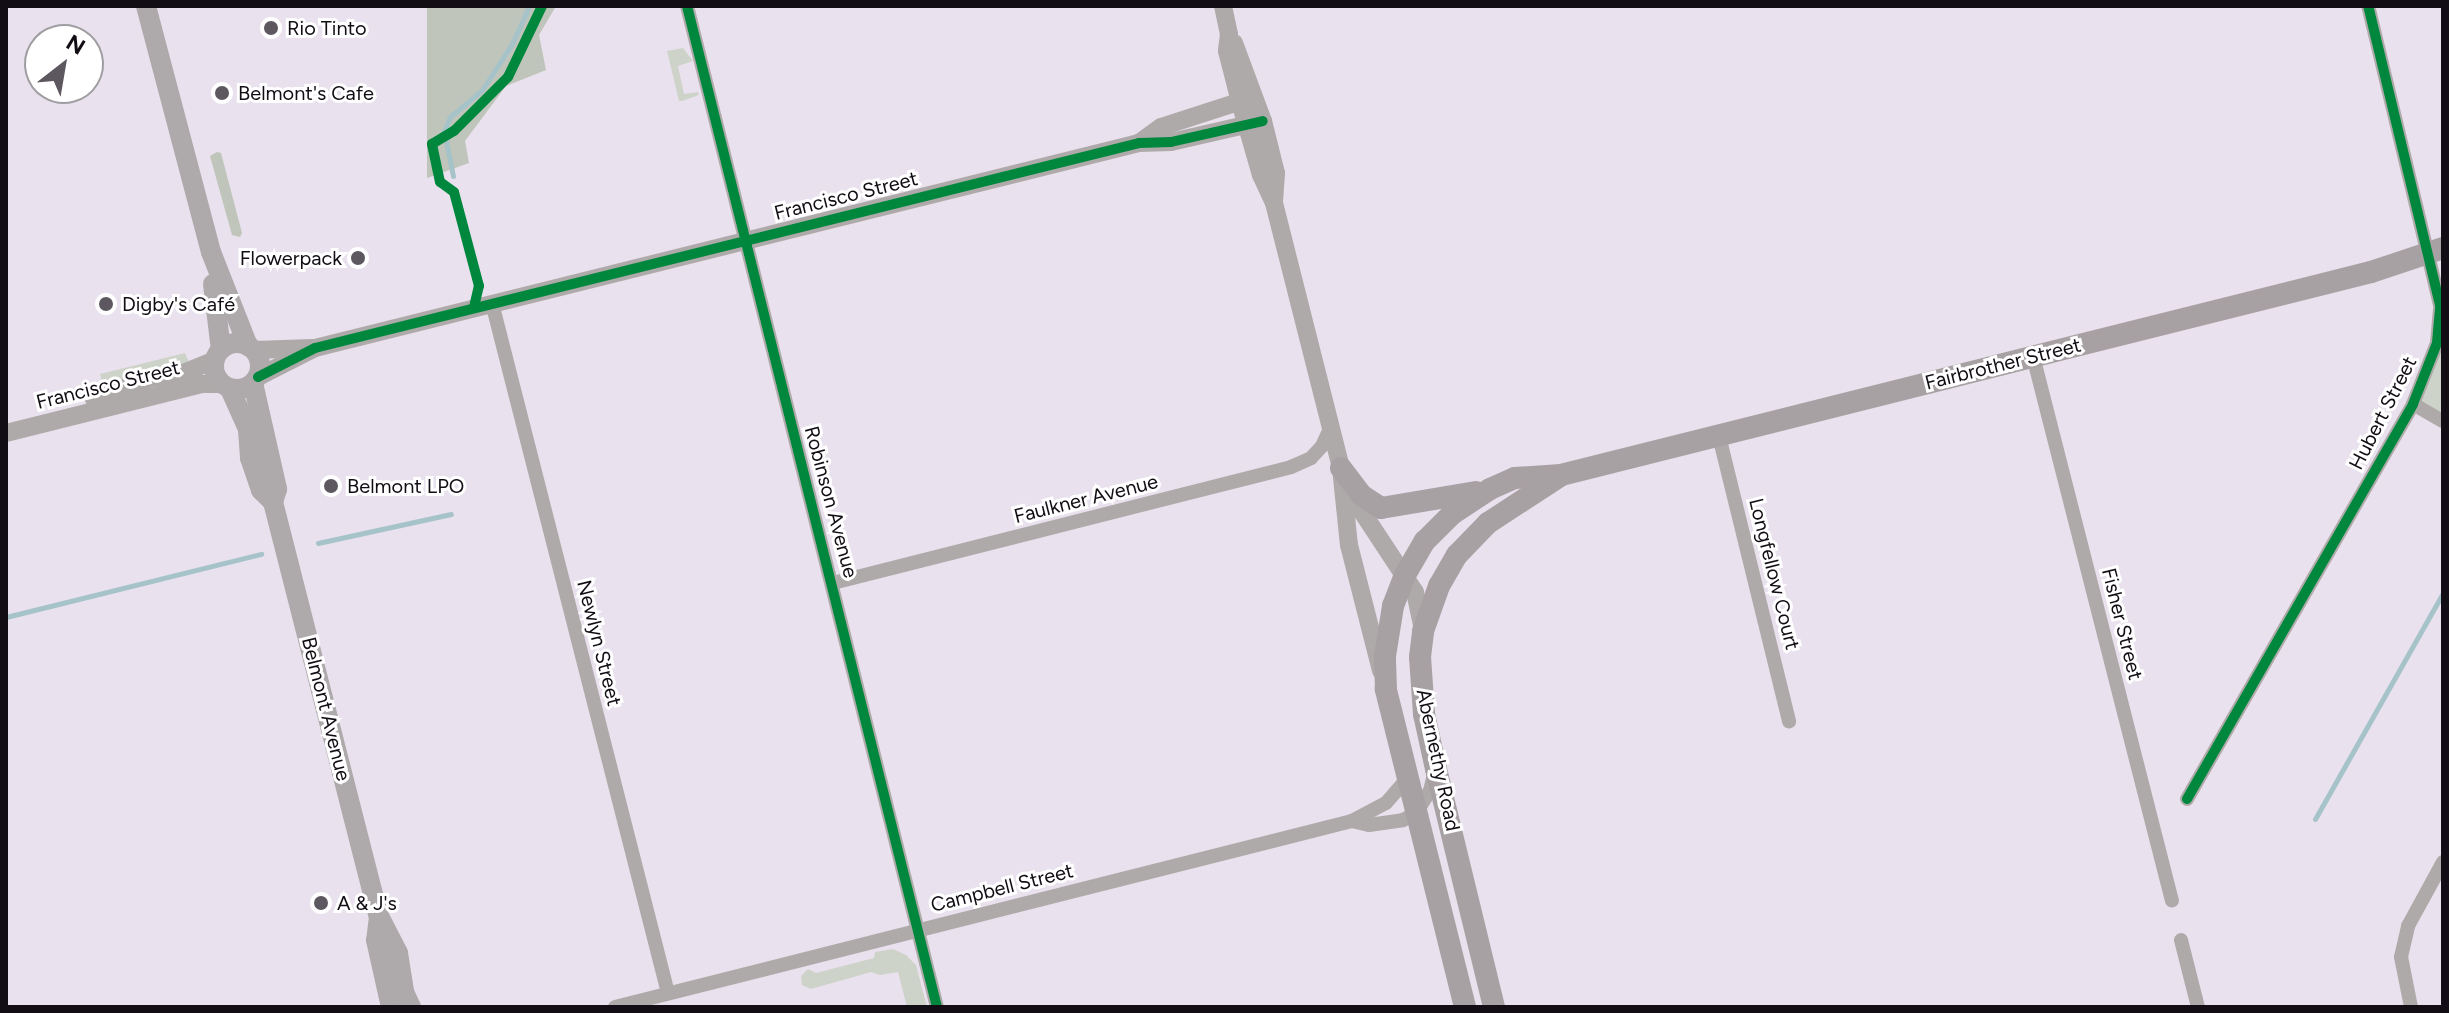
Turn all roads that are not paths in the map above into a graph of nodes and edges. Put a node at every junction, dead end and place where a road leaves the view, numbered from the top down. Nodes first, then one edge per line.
1 (146, 6) edge
2 (687, 6) edge
3 (1223, 6) edge
4 (2368, 6) edge
5 (1247, 100) junction
6 (1255, 123) junction
7 (1139, 143) junction
8 (743, 239) junction
9 (2438, 247) edge
10 (211, 252) junction
11 (492, 303) junction
12 (250, 348) junction
13 (315, 348) junction
14 (218, 355) junction
15 (2033, 356) junction
16 (256, 380) junction
17 (226, 386) junction
18 (2413, 404) junction
19 (6, 421) edge
20 (2443, 421) edge
21 (1331, 427) junction
22 (6, 433) edge
23 (1719, 436) junction
24 (1561, 475) junction
25 (1342, 476) junction
26 (1490, 489) junction
27 (273, 502) junction
28 (1405, 575) junction
29 (833, 583) junction
30 (1423, 631) junction
31 (1386, 689) junction
32 (1789, 722) dead end
33 (1436, 769) junction
34 (1407, 779) junction
35 (2187, 799) dead end
36 (1416, 813) junction
37 (1352, 821) junction
38 (2443, 862) edge
39 (2172, 901) dead end
40 (379, 917) junction
41 (917, 930) junction
42 (2181, 940) dead end
43 (668, 993) junction
44 (391, 1007) edge
45 (411, 1007) edge
46 (615, 1007) edge
47 (937, 1007) edge
48 (1465, 1007) edge
49 (1494, 1007) edge
50 (2198, 1007) edge
51 (2411, 1007) edge

1 - 10 main road
2 - 8 street, Robinson Avenue
3 - 5 street, Abernethy Road
4 - 9 street, Hubert Street
5 - 6 street, Abernethy Road
5 - 7 street, Francisco Street
6 - 7 street, Francisco Street
6 - 21 street, Abernethy Road
7 - 8 street, Francisco Street
8 - 11 street, Francisco Street
8 - 29 street, Robinson Avenue
9 - 15 main road, Fairbrother Street
9 - 18 street, Hubert Street
10 - 12 main road
10 - 14 main road
11 - 13 street, Francisco Street
11 - 43 street, Newlyn Street
12 - 13 street, Francisco Street
12 - 14 main road
12 - 16 main road
13 - 16 street, Francisco Street
14 - 17 main road
14 - 19 street, Francisco Street
15 - 23 main road, Fairbrother Street
15 - 39 street, Fisher Street
16 - 17 main road
16 - 27 main road, Belmont Avenue
17 - 22 street, Francisco Street
17 - 27 main road, Belmont Avenue
18 - 20 street
18 - 35 street, Hubert Street
21 - 25 street, Abernethy Road
21 - 29 street, Faulkner Avenue
23 - 24 main road, Fairbrother Street
23 - 32 street, Longfellow Court
24 - 26 main road, Fairbrother Street
24 - 30 main road, Fairbrother Street
25 - 26 main road
25 - 28 street, Abernethy Road
25 - 31 street, Abernethy Road
26 - 28 main road, Fairbrother Street
27 - 40 main road, Belmont Avenue
28 - 30 street, Abernethy Road
28 - 31 main road, Fairbrother Street
29 - 41 street, Robinson Avenue
30 - 33 main road, Abernethy Road
31 - 34 main road, Abernethy Road
33 - 36 street
33 - 49 main road, Abernethy Road
34 - 36 main road, Abernethy Road
34 - 37 street, Campbell Street
36 - 37 street, Campbell Street
36 - 48 main road, Abernethy Road
37 - 41 street, Campbell Street
38 - 51 street
40 - 44 main road, Belmont Avenue
40 - 45 main road, Belmont Avenue
41 - 43 street, Campbell Street
41 - 47 street, Robinson Avenue
42 - 50 street
43 - 46 street, Campbell Street

